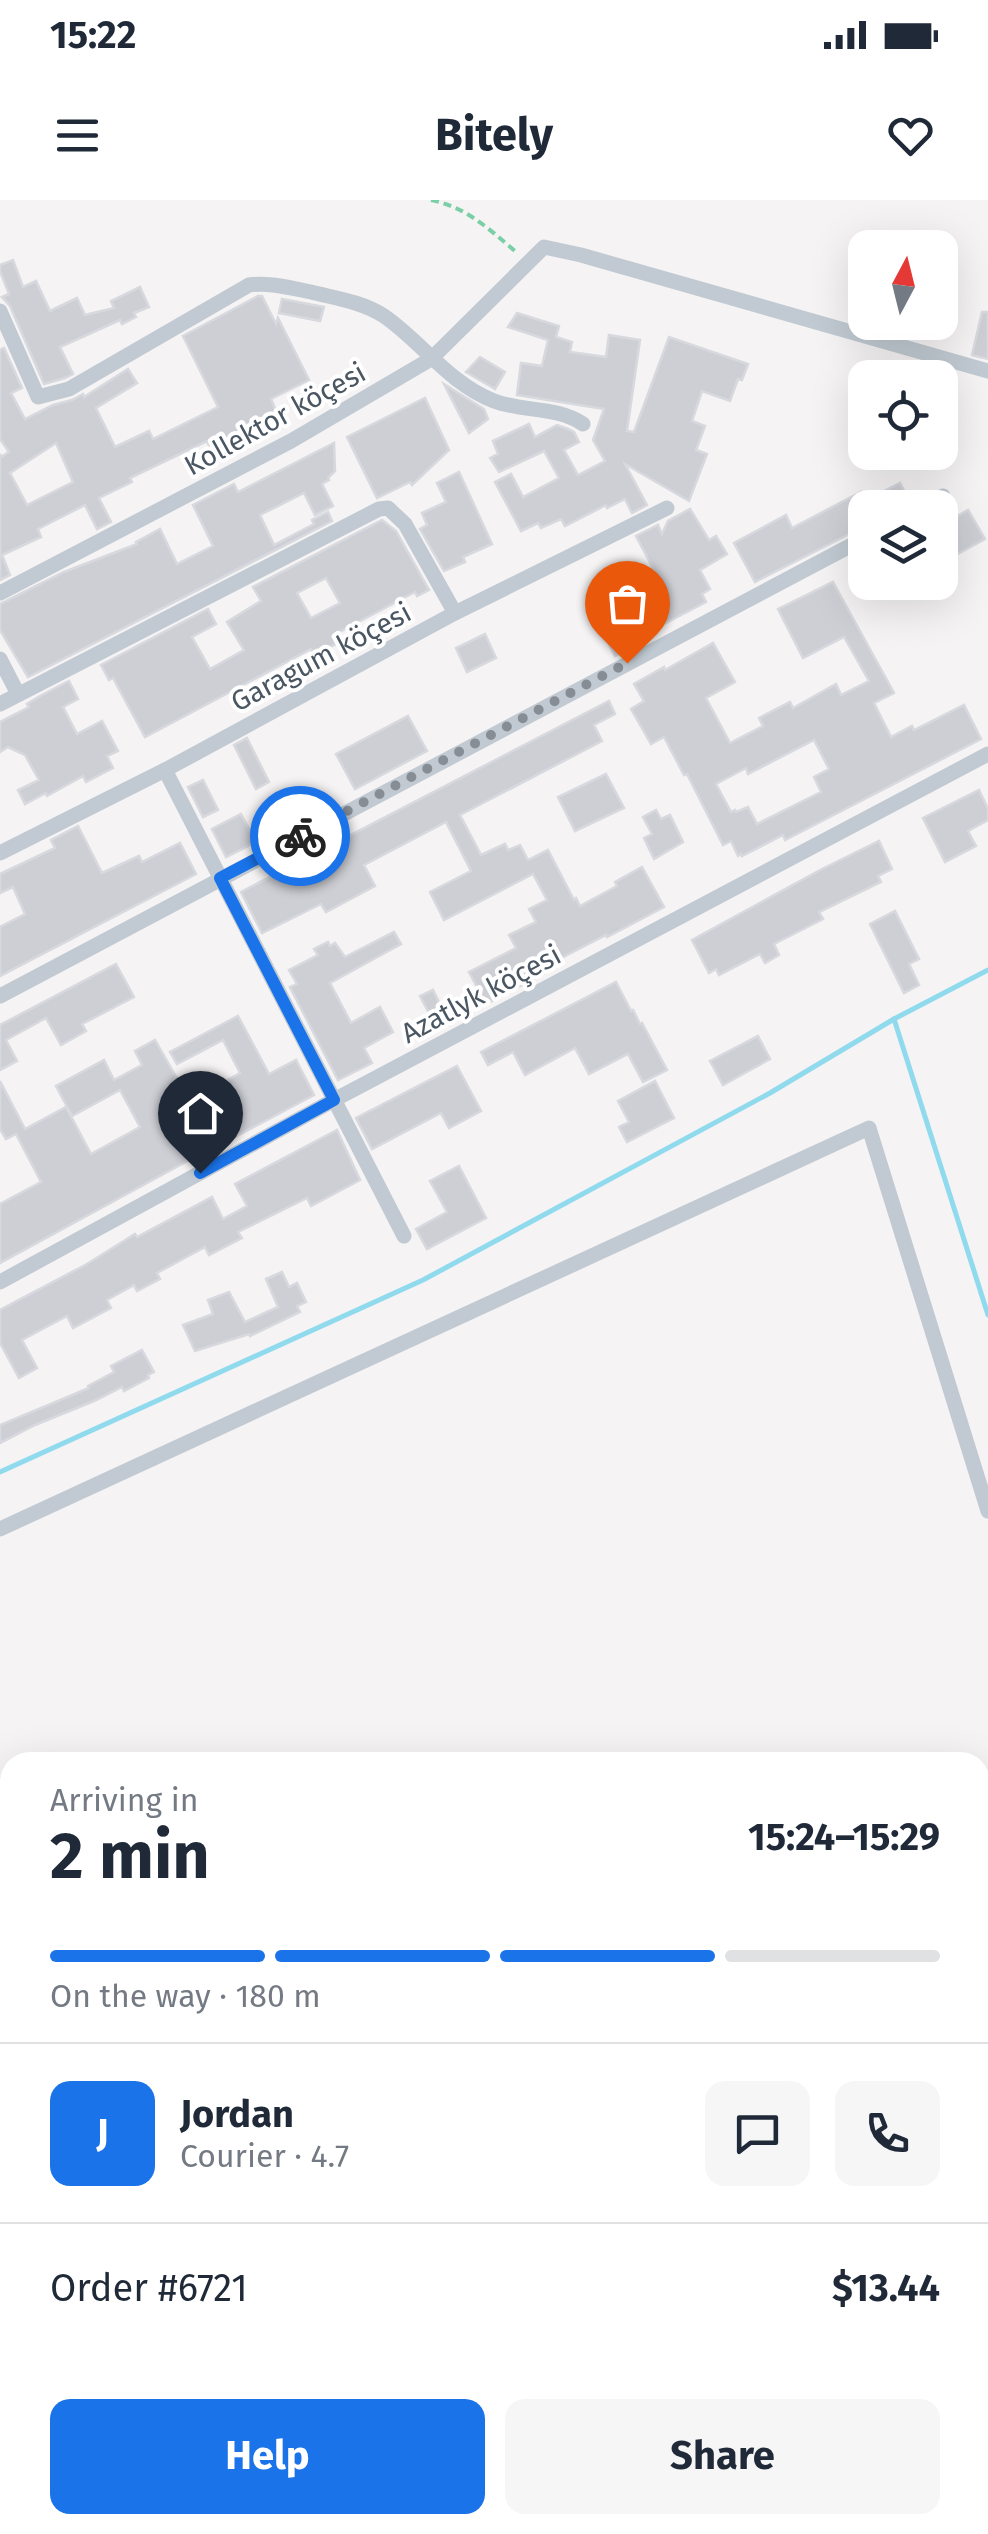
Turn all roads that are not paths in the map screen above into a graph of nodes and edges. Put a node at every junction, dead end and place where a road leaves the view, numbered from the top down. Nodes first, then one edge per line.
1 (0, 311) edge
2 (431, 359) junction
3 (988, 371) edge
4 (583, 424) dead end
5 (667, 508) dead end
6 (848, 547) edge
7 (0, 593) edge
8 (455, 613) junction
9 (0, 659) edge
10 (18, 694) junction
11 (0, 704) edge
12 (988, 754) edge
13 (164, 770) junction
14 (0, 853) edge
15 (220, 878) junction
16 (0, 996) edge
17 (334, 1100) junction
18 (404, 1236) dead end
19 (0, 1282) edge
20 (988, 1511) edge
21 (0, 1530) edge

1 - 2 street
2 - 3 street, Kollektor köçesi
2 - 4 street
2 - 7 street, Kollektor köçesi
5 - 8 street, Garagum köçesi
6 - 15 street
8 - 10 street
8 - 13 street, Garagum köçesi
9 - 10 street
10 - 11 street
12 - 17 street, Azatlyk köçesi
13 - 14 street, Garagum köçesi
13 - 15 street
15 - 16 street
15 - 17 street
17 - 18 street
17 - 19 street, Azatlyk köçesi
20 - 21 street

